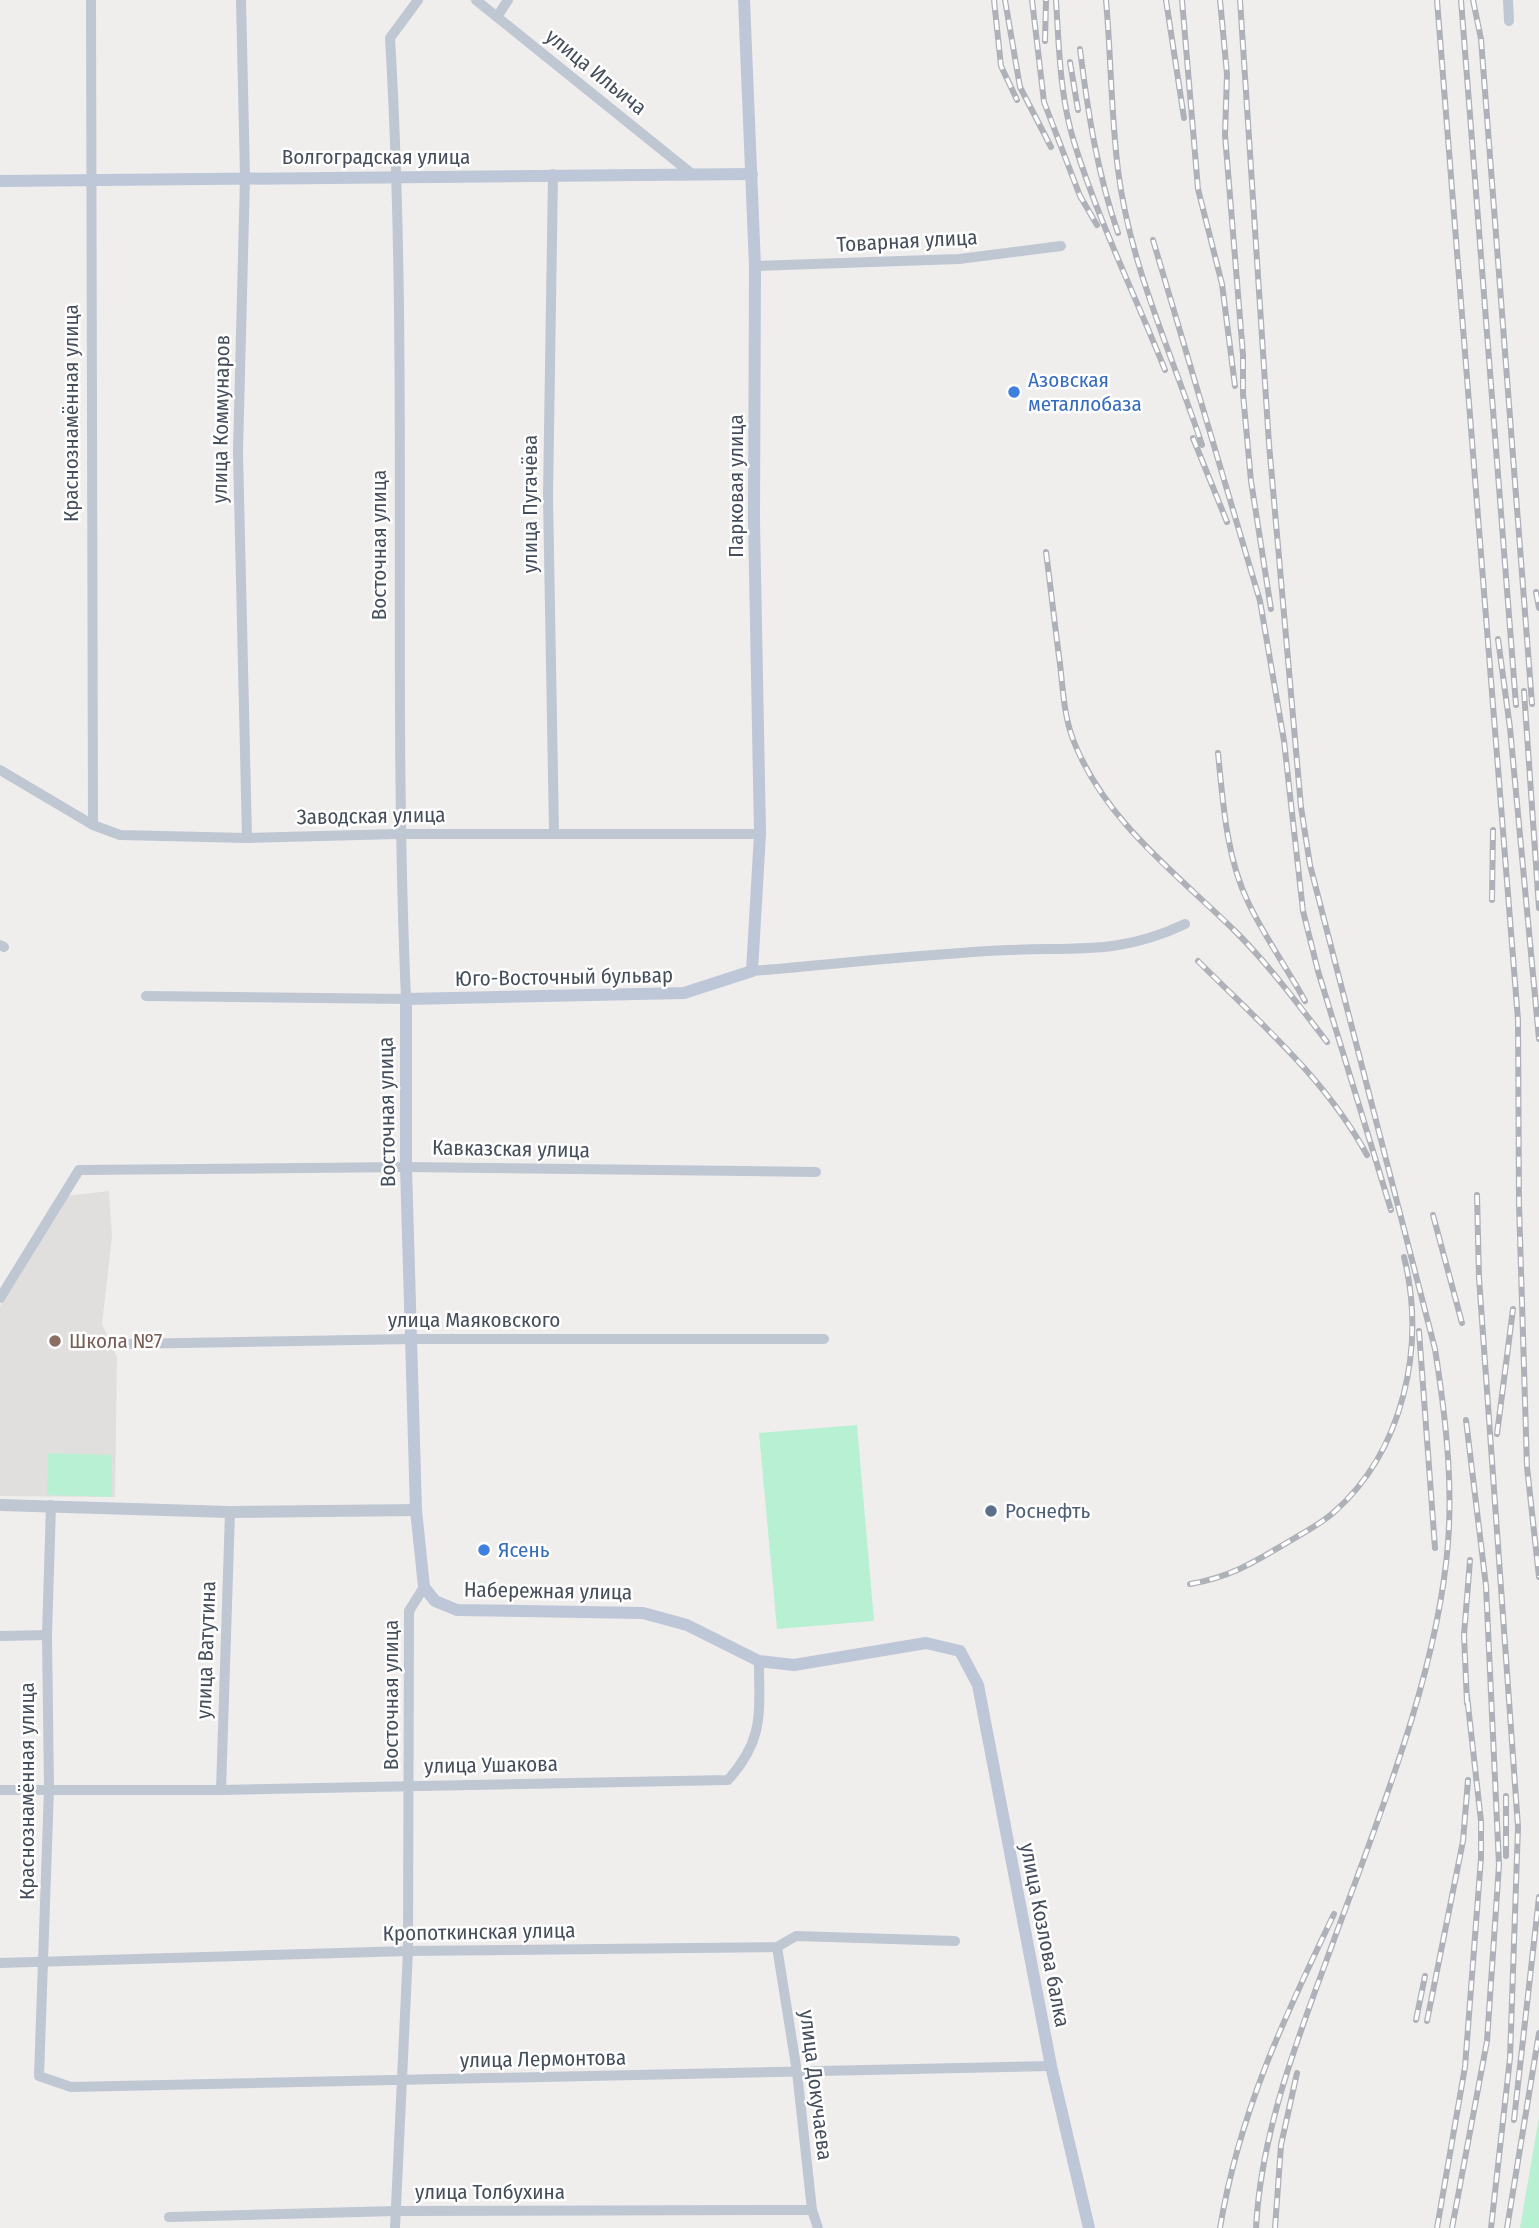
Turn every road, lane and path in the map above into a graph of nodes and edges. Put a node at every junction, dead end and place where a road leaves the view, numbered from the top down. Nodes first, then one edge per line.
1 (90, 0) edge
2 (241, 0) edge
3 (418, 0) edge
4 (476, 0) edge
5 (508, 0) edge
6 (744, 0) edge
7 (1508, 0) edge
8 (497, 17) junction
9 (1509, 21) dead end
10 (553, 174) junction
11 (691, 174) junction
12 (752, 174) junction
13 (398, 176) junction
14 (246, 177) junction
15 (91, 180) junction
16 (0, 181) edge
17 (1061, 246) dead end
18 (755, 266) junction
19 (0, 770) edge
20 (93, 825) junction
21 (398, 834) junction
22 (554, 834) junction
23 (760, 834) junction
24 (247, 838) junction
25 (1185, 924) dead end
26 (752, 971) junction
27 (146, 996) dead end
28 (406, 999) junction
29 (407, 1167) junction
30 (816, 1172) dead end
31 (0, 1298) edge
32 (413, 1339) junction
33 (824, 1339) dead end
34 (124, 1344) dead end
35 (0, 1505) edge
36 (51, 1505) junction
37 (416, 1510) junction
38 (230, 1512) junction
39 (424, 1587) junction
40 (47, 1635) junction
41 (0, 1636) edge
42 (960, 1650) joint
43 (760, 1661) junction
44 (410, 1786) junction
45 (49, 1789) junction
46 (0, 1790) edge
47 (221, 1790) junction
48 (955, 1941) dead end
49 (776, 1947) junction
50 (408, 1951) junction
51 (0, 1963) edge
52 (44, 1964) junction
53 (1051, 2066) junction
54 (797, 2072) junction
55 (39, 2076) joint
56 (403, 2082) junction
57 (812, 2210) junction
58 (395, 2211) junction
59 (169, 2217) dead end
60 (395, 2228) edge
61 (818, 2228) edge
62 (1089, 2228) edge

1 - 15 street, Краснознамённая улица
2 - 14 street, улица Коммунаров
3 - 13 street, Восточная улица
4 - 8 street, улица Ильича
5 - 8 street
6 - 12 main road, Парковая улица
7 - 9 street
8 - 11 street, улица Ильича
10 - 11 main road, Волгоградская улица
10 - 13 main road, Волгоградская улица
10 - 22 street, улица Пугачёва
11 - 12 main road, Волгоградская улица
12 - 18 main road, Парковая улица
13 - 14 main road, Волгоградская улица
13 - 21 street, Восточная улица
14 - 15 main road, Волгоградская улица
14 - 24 street, улица Коммунаров
15 - 16 main road, Волгоградская улица
15 - 20 street, Краснознамённая улица
17 - 18 street, Товарная улица
18 - 23 main road, Парковая улица
19 - 20 street, Заводская улица
20 - 24 street, Заводская улица
21 - 22 street, Заводская улица
21 - 24 street, Заводская улица
21 - 28 street, Восточная улица
22 - 23 street, Заводская улица
23 - 26 main road, Парковая улица
25 - 26 street, Юго-Восточный бульвар
26 - 28 main road, Юго-Восточный бульвар
27 - 28 street, Юго-Восточный бульвар
28 - 29 main road, Восточная улица
29 - 30 street, Кавказская улица
29 - 31 street, Кавказская улица
29 - 32 main road, Восточная улица
32 - 33 street, улица Маяковского
32 - 34 street, улица Маяковского
32 - 37 main road, Восточная улица
35 - 36 street
36 - 38 street
36 - 40 street, Краснознамённая улица
37 - 38 street
37 - 39 main road, Восточная улица
38 - 47 street, улица Ватутина
39 - 43 main road, Набережная улица
39 - 44 street, Восточная улица
40 - 41 street
40 - 45 street, Краснознамённая улица
42 - 43 main road, Набережная улица
42 - 53 main road, улица Козлова балка
43 - 44 street, улица Ушакова
44 - 47 street, улица Ушакова
44 - 50 street, Восточная улица
45 - 46 street, улица Ушакова
45 - 47 street, улица Ушакова
45 - 52 street, Краснознамённая улица
48 - 49 street, Кропоткинская улица
49 - 50 street, Кропоткинская улица
49 - 54 street, улица Докучаева
50 - 52 street, Кропоткинская улица
50 - 56 street, Восточная улица
51 - 52 street, Кропоткинская улица
52 - 55 street, Краснознамённая улица
53 - 54 street, улица Лермонтова
53 - 62 main road, улица Козлова балка
54 - 56 street, улица Лермонтова
54 - 57 street, улица Докучаева
55 - 56 street, улица Лермонтова
56 - 58 street, Восточная улица
57 - 58 street, улица Толбухина
57 - 61 street, улица Докучаева
58 - 59 street, улица Толбухина
58 - 60 street, Восточная улица

